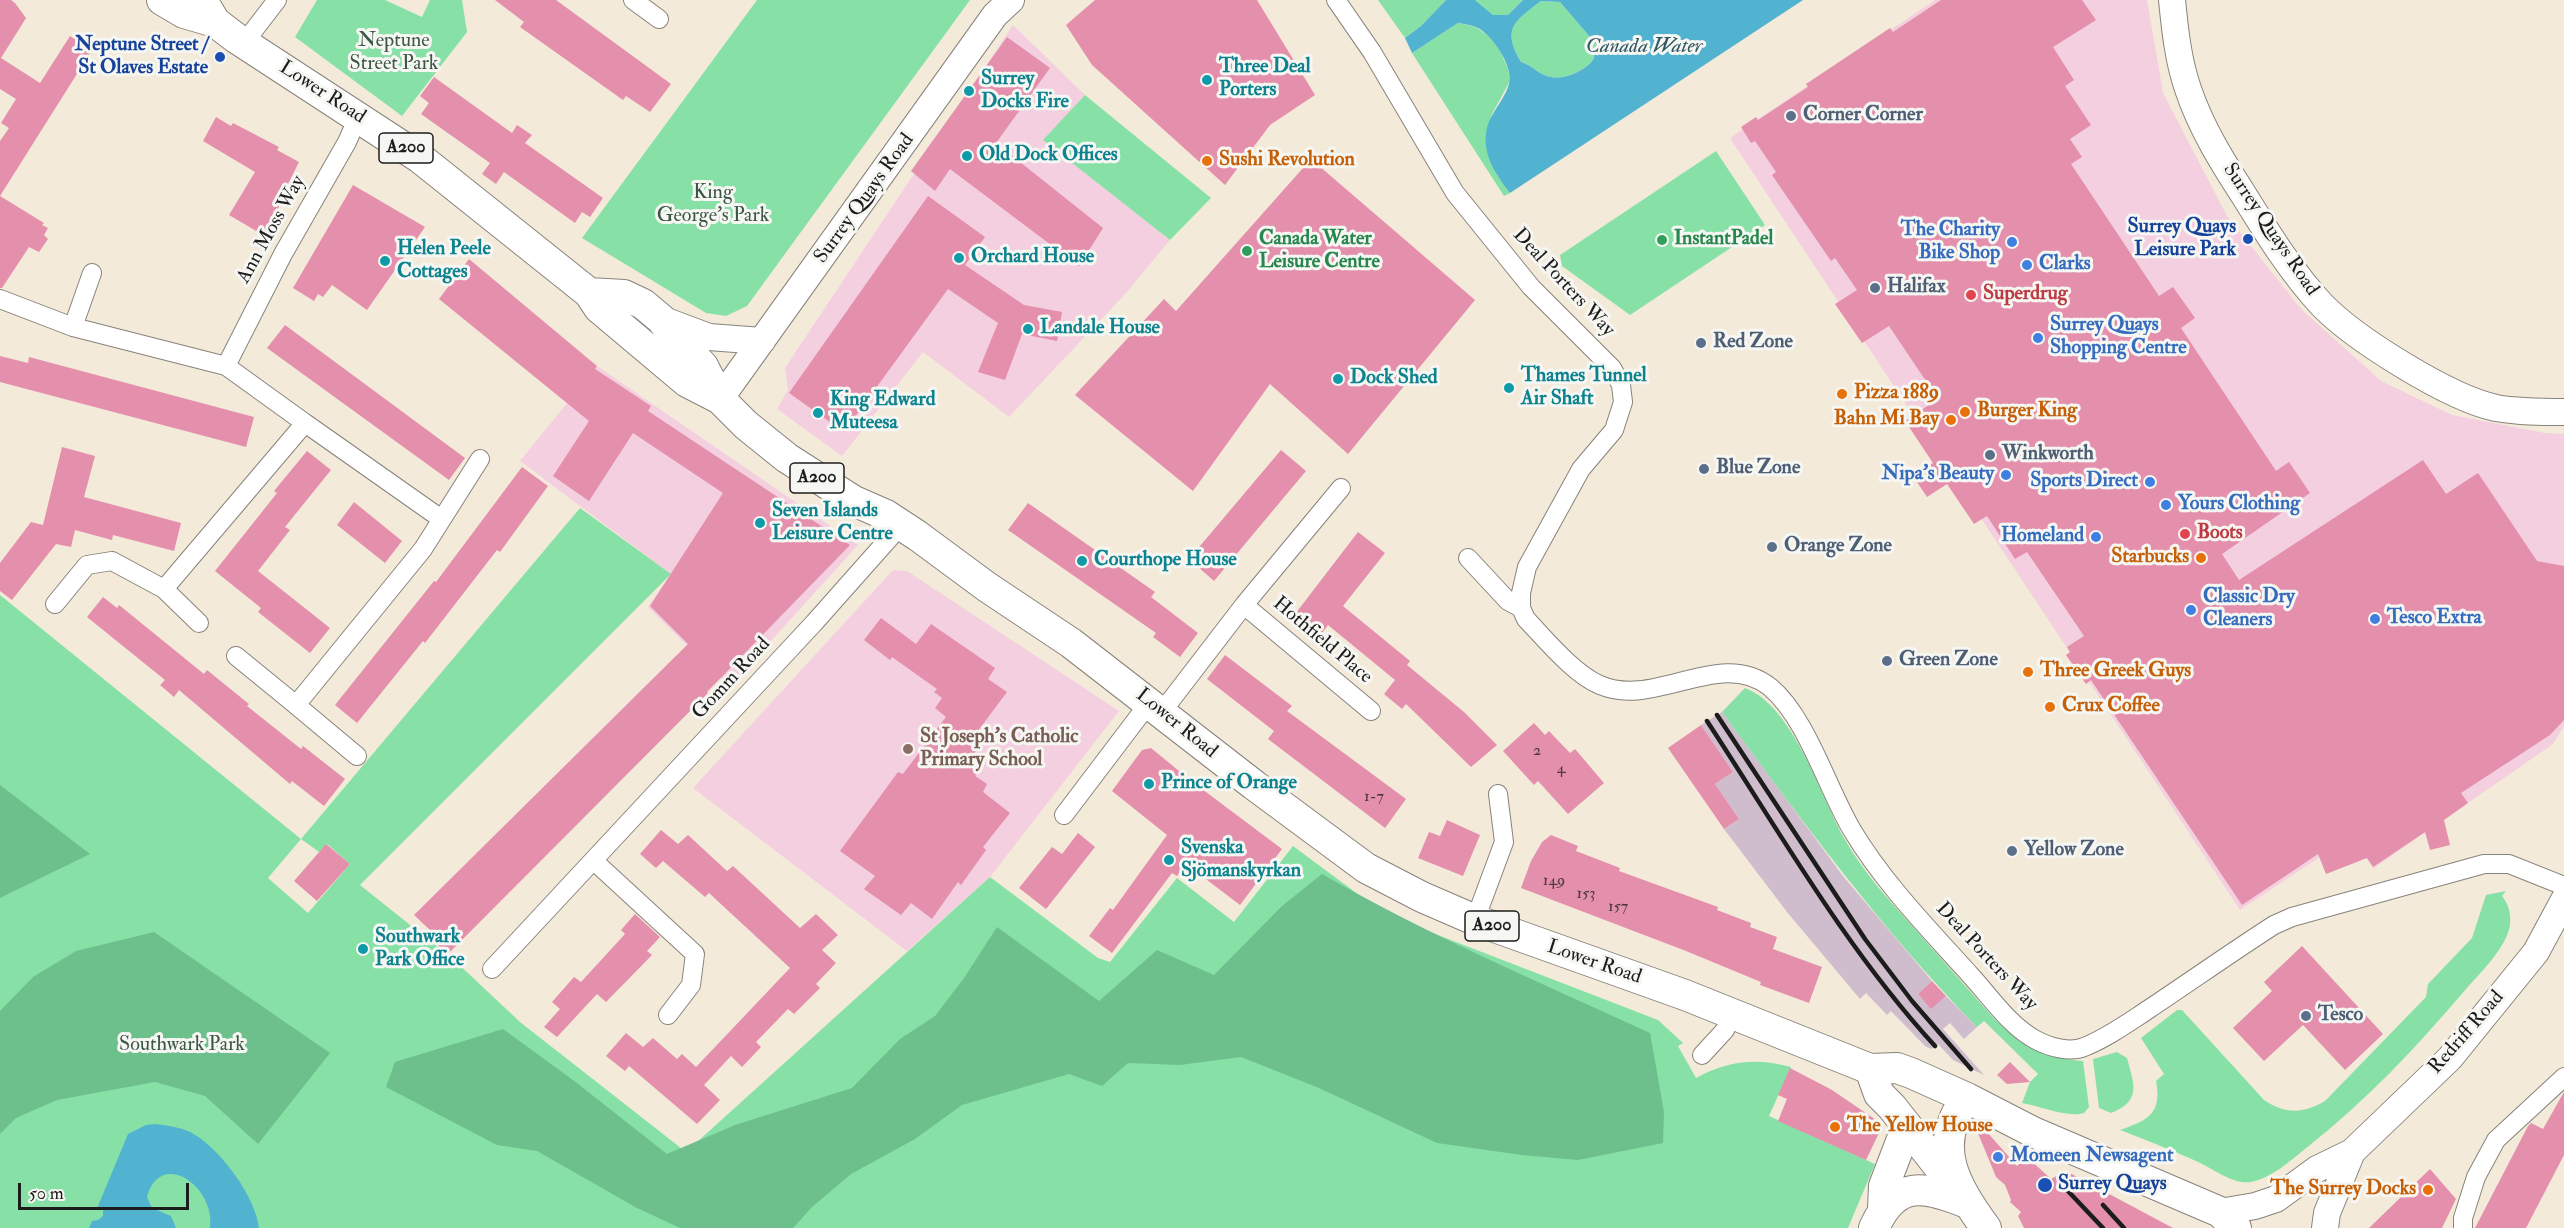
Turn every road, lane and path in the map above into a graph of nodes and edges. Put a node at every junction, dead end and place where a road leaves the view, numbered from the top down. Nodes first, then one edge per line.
1 (162, 0) edge
2 (277, 0) edge
3 (633, 0) edge
4 (1011, 0) edge
5 (1336, 0) edge
6 (2172, 0) edge
7 (209, 11) edge
8 (659, 18) dead end
9 (244, 43) junction
10 (358, 117) junction
11 (92, 273) dead end
12 (589, 293) junction
13 (2, 306) edge
14 (661, 319) junction
15 (72, 327) junction
16 (762, 341) junction
17 (226, 366) junction
18 (720, 399) junction
19 (2564, 412) edge
20 (304, 423) junction
21 (480, 459) dead end
22 (1341, 488) dead end
23 (440, 518) junction
24 (901, 525) junction
25 (1468, 558) dead end
26 (164, 589) junction
27 (55, 604) dead end
28 (1244, 605) junction
29 (1521, 608) junction
30 (200, 623) dead end
31 (236, 656) dead end
32 (296, 705) junction
33 (1155, 708) junction
34 (1371, 711) dead end
35 (357, 756) dead end
36 (1498, 794) dead end
37 (1064, 816) dead end
38 (594, 861) junction
39 (2564, 886) edge
40 (2564, 900) edge
41 (1475, 920) junction
42 (492, 969) dead end
43 (1732, 1014) junction
44 (668, 1015) dead end
45 (1702, 1055) dead end
46 (1870, 1069) junction
47 (2564, 1077) edge
48 (1967, 1098) junction
49 (1907, 1126) junction
50 (2352, 1152) junction
51 (1952, 1174) junction
52 (1967, 1203) junction
53 (1878, 1218) edge
54 (2228, 1220) edge
55 (1986, 1228) edge
56 (2325, 1228) edge
57 (2463, 1228) edge

1 - 7 main road, Lower Road
2 - 9 street
3 - 8 street
4 - 16 street, Surrey Quays Road
5 - 29 street, Deal Porters Way
6 - 19 street, Surrey Quays Road
7 - 9 main road, Lower Road / A200
9 - 10 main road, Lower Road / A200
10 - 12 main road, Lower Road / A200
10 - 17 street, Ann Moss Way
11 - 15 street
12 - 14 main road, A200
12 - 18 main road, A200
13 - 15 street
14 - 16 street
14 - 18 main road, A200
15 - 17 street
16 - 18 street, Surrey Quays Road
17 - 20 street
18 - 24 main road, Lower Road / A200
20 - 23 street
20 - 26 street
21 - 23 street
22 - 28 street, Hothfield Place
23 - 32 street
24 - 33 main road, Lower Road / A200
24 - 38 street, Gomm Road
25 - 29 street, Deal Porters Way
26 - 27 street
26 - 30 street
28 - 33 street, Hothfield Place
28 - 34 street, Hothfield Place
29 - 39 street, Deal Porters Way
31 - 32 street
32 - 35 street
33 - 37 street, Hothfield Place
33 - 41 main road, Lower Road / A200
36 - 41 street
38 - 42 street, Gomm Road
38 - 44 street
40 - 50 street, Redriff Road
41 - 43 main road, Lower Road / A200
43 - 45 street
43 - 46 main road, Lower Road / A200
46 - 48 main road, Lower Road / A200
46 - 49 main road
47 - 57 street
48 - 51 main road
48 - 54 main road, Lower Road / A200
49 - 51 main road
49 - 53 main road
50 - 54 street, Redriff Road
50 - 56 street, Redriff Road
51 - 52 main road
52 - 53 main road
52 - 55 main road

